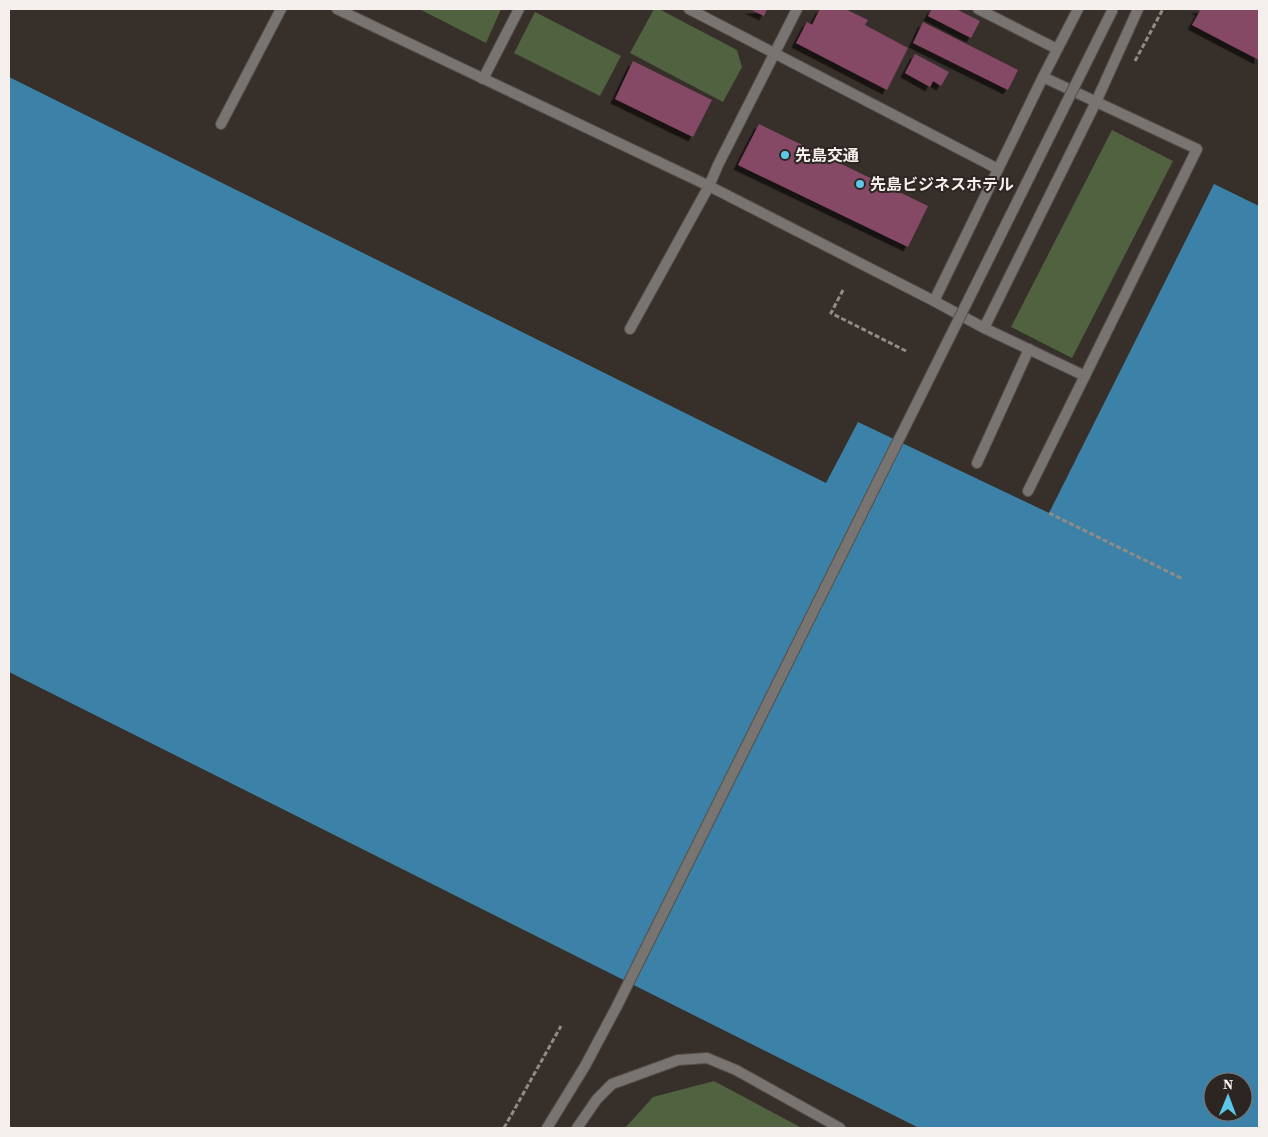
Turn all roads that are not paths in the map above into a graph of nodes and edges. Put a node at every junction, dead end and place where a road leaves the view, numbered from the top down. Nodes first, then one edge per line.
1 (282, 9) edge
2 (337, 9) edge
3 (519, 9) edge
4 (689, 9) edge
5 (797, 9) edge
6 (978, 9) edge
7 (1078, 9) edge
8 (1113, 9) edge
9 (1138, 9) edge
10 (1057, 49) junction
11 (774, 54) junction
12 (1043, 77) junction
13 (483, 78) junction
14 (1096, 102) junction
15 (222, 124) dead end
16 (998, 170) junction
17 (709, 186) junction
18 (934, 301) junction
19 (630, 328) dead end
20 (984, 328) junction
21 (1029, 349) junction
22 (1085, 376) junction
23 (977, 463) dead end
24 (1028, 491) dead end
25 (547, 1128) edge
26 (577, 1128) edge
27 (840, 1128) edge

1 - 15 street
2 - 13 street
3 - 13 street
4 - 11 street
5 - 11 street
6 - 10 street
7 - 10 street
8 - 25 street, bridge
9 - 14 street
10 - 12 street
11 - 16 street
11 - 17 street
12 - 14 street
12 - 16 street
13 - 17 street
14 - 20 street
14 - 22 street
16 - 18 street
17 - 18 street
17 - 19 street
18 - 20 street
20 - 21 street
21 - 22 street
21 - 23 street
22 - 24 street
26 - 27 street

